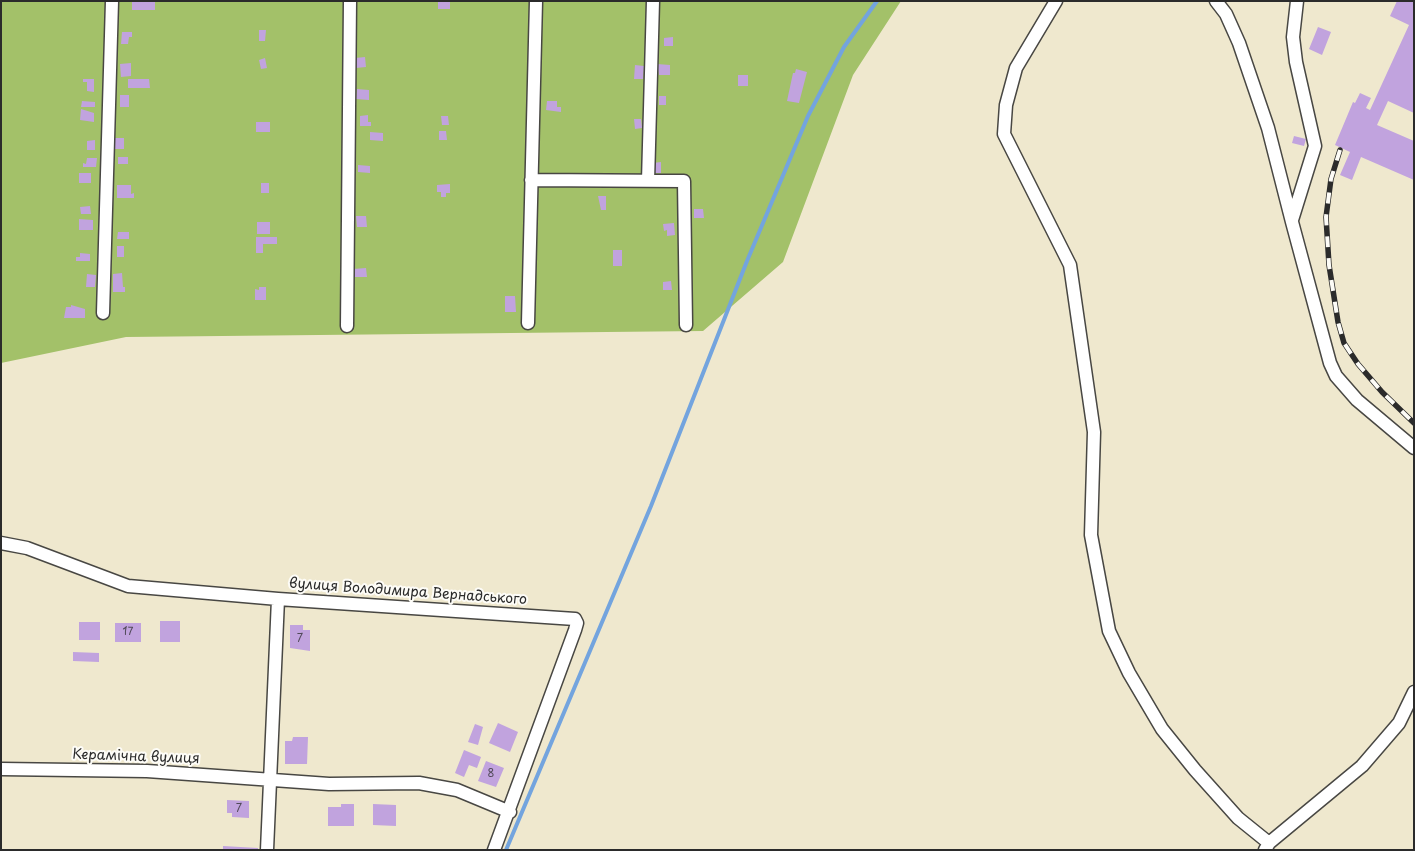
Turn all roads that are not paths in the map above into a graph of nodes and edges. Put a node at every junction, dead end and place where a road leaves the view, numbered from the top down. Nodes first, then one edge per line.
1 (112, 1) edge
2 (350, 1) edge
3 (536, 1) edge
4 (653, 1) edge
5 (1056, 1) edge
6 (1216, 1) edge
7 (1297, 1) edge
8 (531, 180) junction
9 (648, 181) junction
10 (1292, 222) junction
11 (104, 312) dead end
12 (528, 323) dead end
13 (686, 325) dead end
14 (347, 326) dead end
15 (1414, 448) edge
16 (1, 543) edge
17 (278, 600) junction
18 (1414, 692) edge
19 (1, 769) edge
20 (270, 778) junction
21 (510, 812) junction
22 (1267, 846) edge
23 (267, 850) edge
24 (494, 850) edge

1 - 11 street
2 - 14 street
3 - 8 street
4 - 9 street
5 - 22 street
6 - 10 street
7 - 10 street
8 - 9 street
8 - 12 street
9 - 13 street
10 - 15 street
16 - 17 street, вулиця Володимира Вернадського
17 - 20 street
17 - 21 street, вулиця Володимира Вернадського
18 - 22 street
19 - 20 street, Керамічна вулиця
20 - 21 street, Керамічна вулиця
20 - 23 street
21 - 24 street, вулиця Володимира Вернадського

